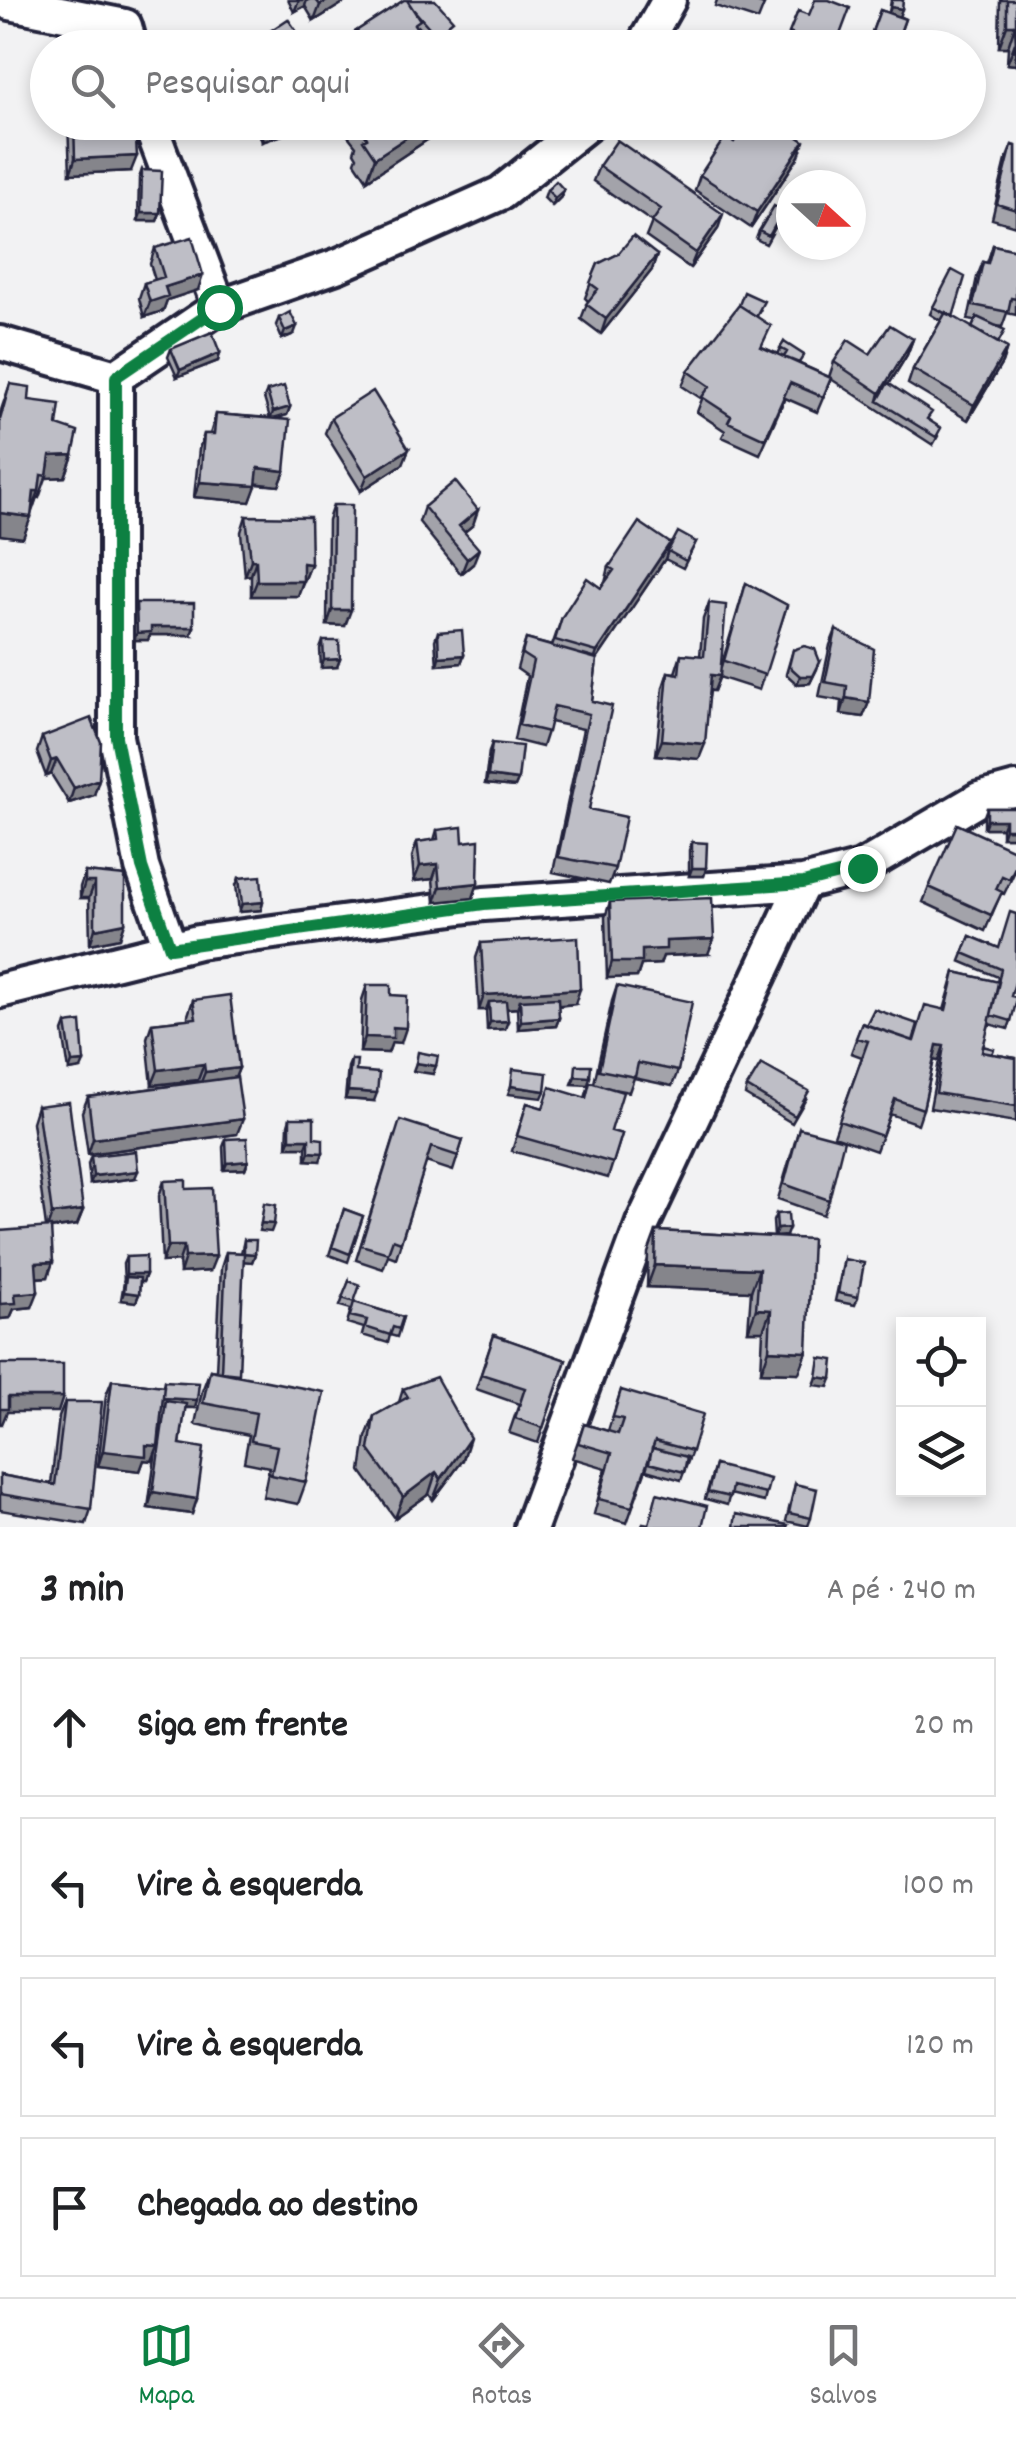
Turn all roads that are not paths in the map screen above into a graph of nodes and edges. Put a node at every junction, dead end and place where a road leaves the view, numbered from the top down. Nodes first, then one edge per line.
1 (669, 0) edge
2 (10, 3) dead end
3 (127, 30) edge
4 (652, 30) edge
5 (156, 140) edge
6 (567, 140) edge
7 (219, 307) junction
8 (0, 343) edge
9 (116, 377) junction
10 (1016, 789) edge
11 (803, 883) junction
12 (170, 948) junction
13 (0, 991) edge
14 (530, 1527) edge

1 - 4 street
2 - 3 street
5 - 7 street
6 - 7 street
7 - 9 street
8 - 9 street
9 - 12 street
10 - 11 street
11 - 12 street
11 - 14 street
12 - 13 street

